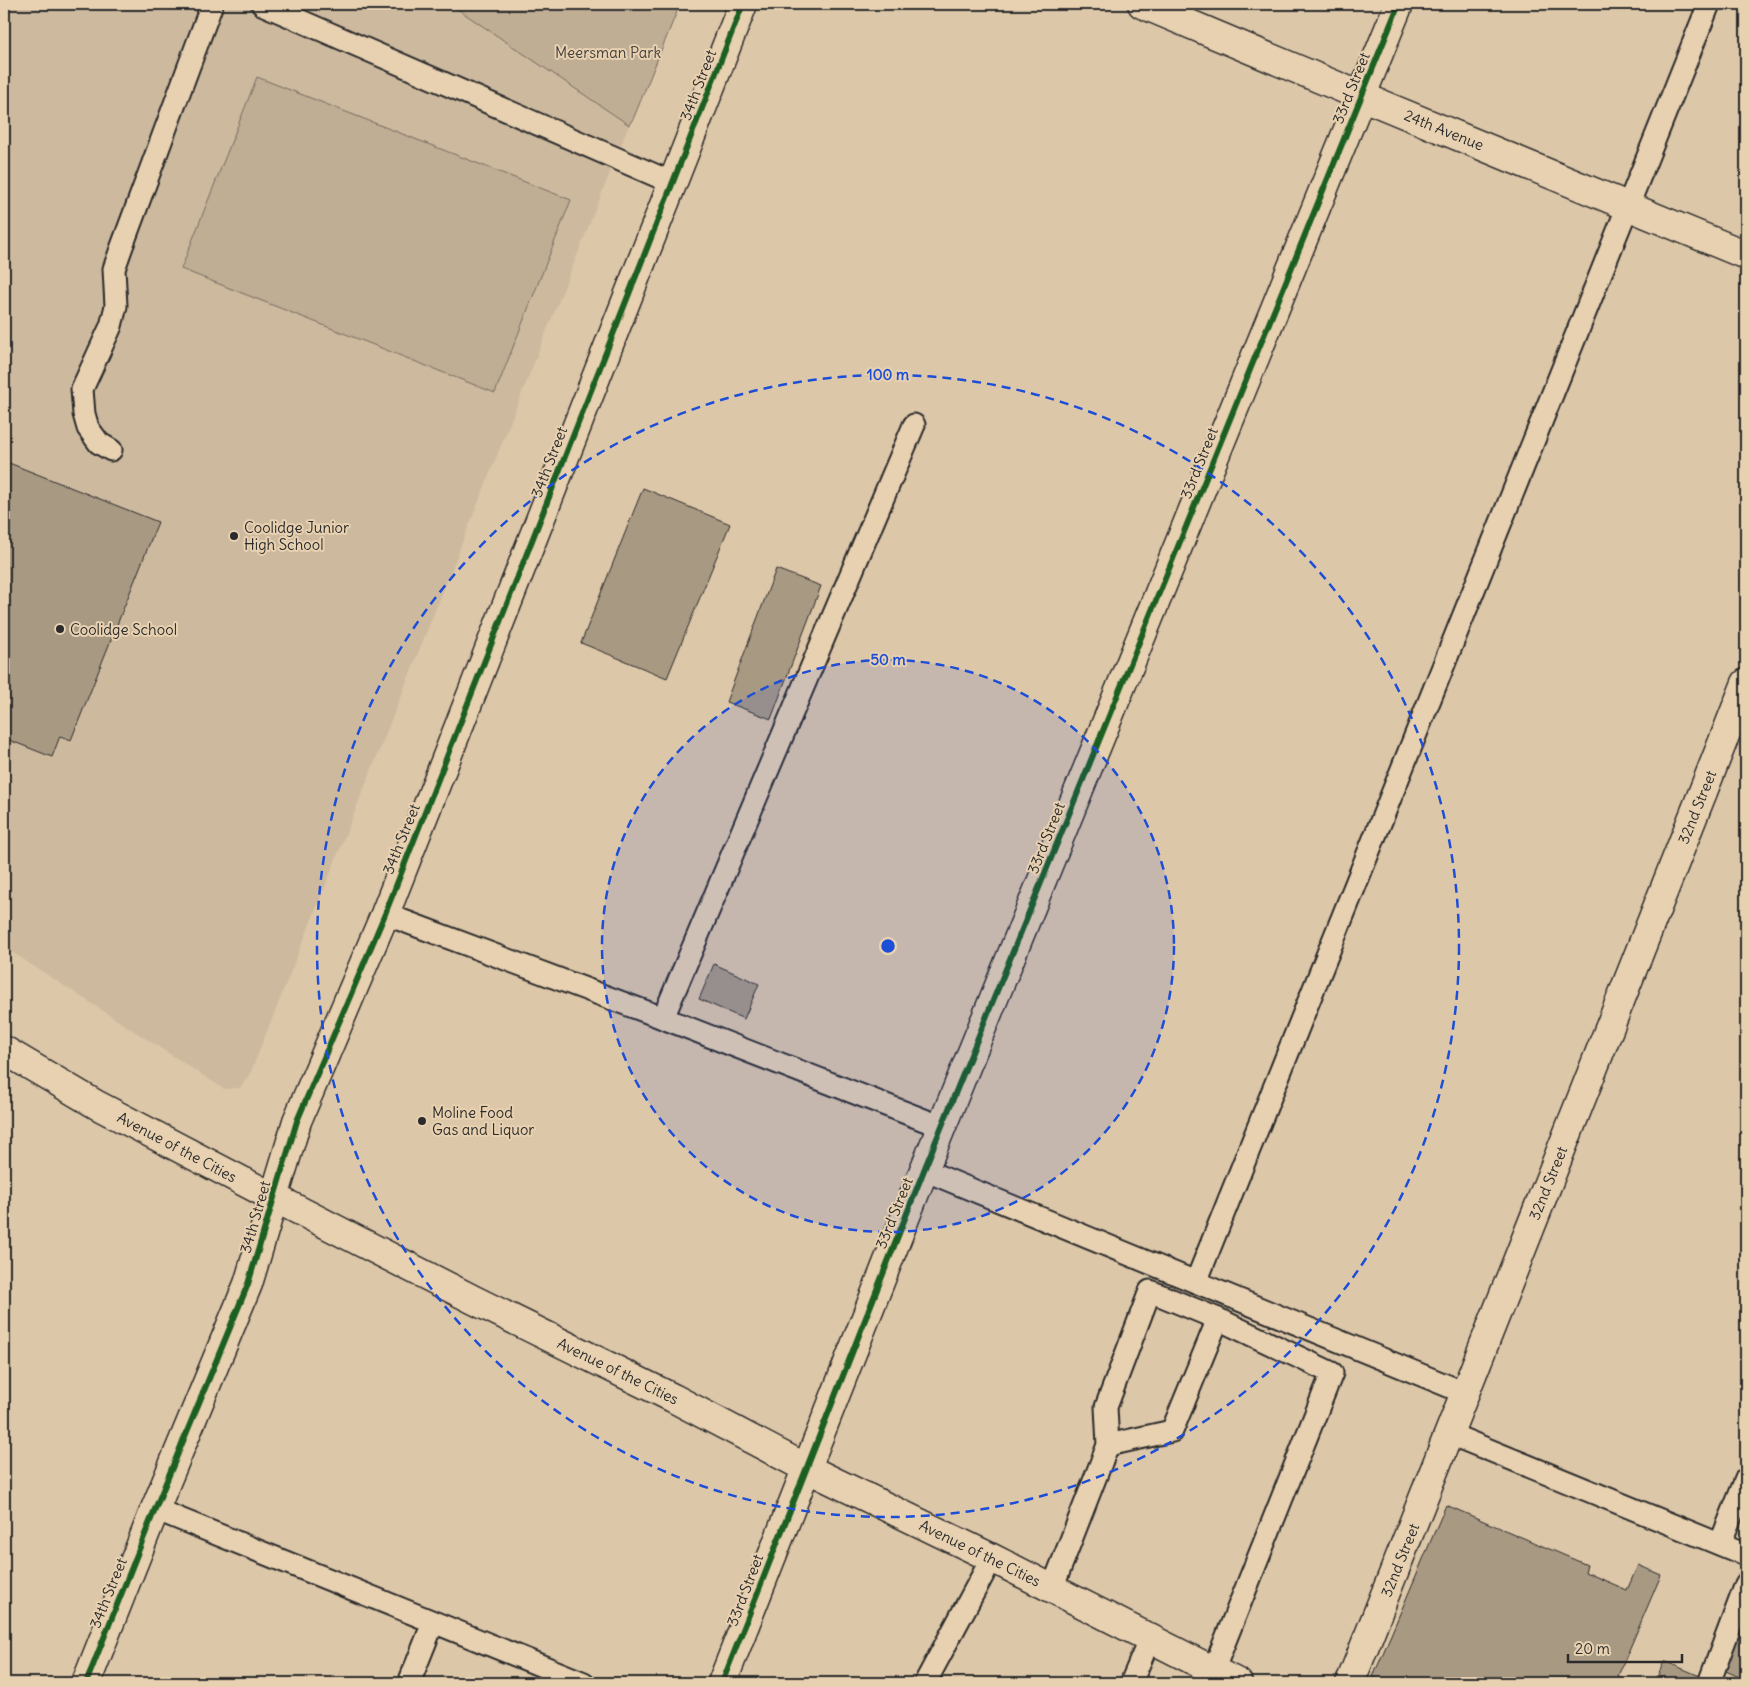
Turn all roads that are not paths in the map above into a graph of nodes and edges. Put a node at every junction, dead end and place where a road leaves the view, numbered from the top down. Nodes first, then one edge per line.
1 (212, 4) edge
2 (262, 4) edge
3 (743, 4) edge
4 (1142, 4) edge
5 (1399, 4) edge
6 (1709, 4) edge
7 (1361, 96) junction
8 (672, 184) junction
9 (1627, 206) junction
10 (1746, 255) edge
11 (914, 425) dead end
12 (111, 450) dead end
13 (1746, 683) edge
14 (385, 914) junction
15 (663, 1018) junction
16 (4, 1050) edge
17 (942, 1127) junction
18 (924, 1170) junction
19 (273, 1197) junction
20 (1196, 1282) junction
21 (1218, 1319) junction
22 (1465, 1393) junction
23 (1450, 1434) junction
24 (1108, 1445) junction
25 (806, 1468) junction
26 (1746, 1479) edge
27 (155, 1509) junction
28 (1720, 1544) junction
29 (1746, 1555) edge
30 (992, 1558) junction
31 (1746, 1584) edge
32 (1052, 1588) junction
33 (433, 1622) junction
34 (1150, 1638) junction
35 (1213, 1671) junction
36 (86, 1683) edge
37 (409, 1683) edge
38 (584, 1683) edge
39 (722, 1683) edge
40 (925, 1683) edge
41 (1131, 1683) edge
42 (1238, 1683) edge
43 (1350, 1683) edge
44 (1709, 1683) edge

1 - 12 lane
2 - 8 lane
3 - 8 street, 34th Street
4 - 7 street, 24th Avenue
5 - 7 street, 33rd Street
6 - 9 lane
7 - 9 street, 24th Avenue
7 - 17 street, 33rd Street
8 - 14 street, 34th Street
9 - 10 street, 24th Avenue
9 - 20 lane
11 - 15 lane
13 - 22 street, 32nd Street
14 - 15 lane
14 - 19 street, 34th Street
15 - 17 lane
16 - 19 street, Avenue of the Cities
17 - 18 street, 33rd Street
18 - 20 lane
18 - 25 street, 33rd Street
19 - 25 street, Avenue of the Cities
19 - 27 street, 34th Street
20 - 22 lane
21 - 24 lane
21 - 24 lane
21 - 35 lane
22 - 23 street, 32nd Street
23 - 28 lane
23 - 43 street, 32nd Street
24 - 32 lane
25 - 30 street, Avenue of the Cities
25 - 39 street, 33rd Street
26 - 28 lane
27 - 33 lane
27 - 36 street, 34th Street
28 - 29 lane
30 - 32 street, Avenue of the Cities
30 - 40 lane
31 - 44 lane
32 - 34 street, Avenue of the Cities
33 - 37 lane
33 - 38 lane
34 - 35 street, Avenue of the Cities
34 - 41 lane
35 - 42 street, Avenue of the Cities

